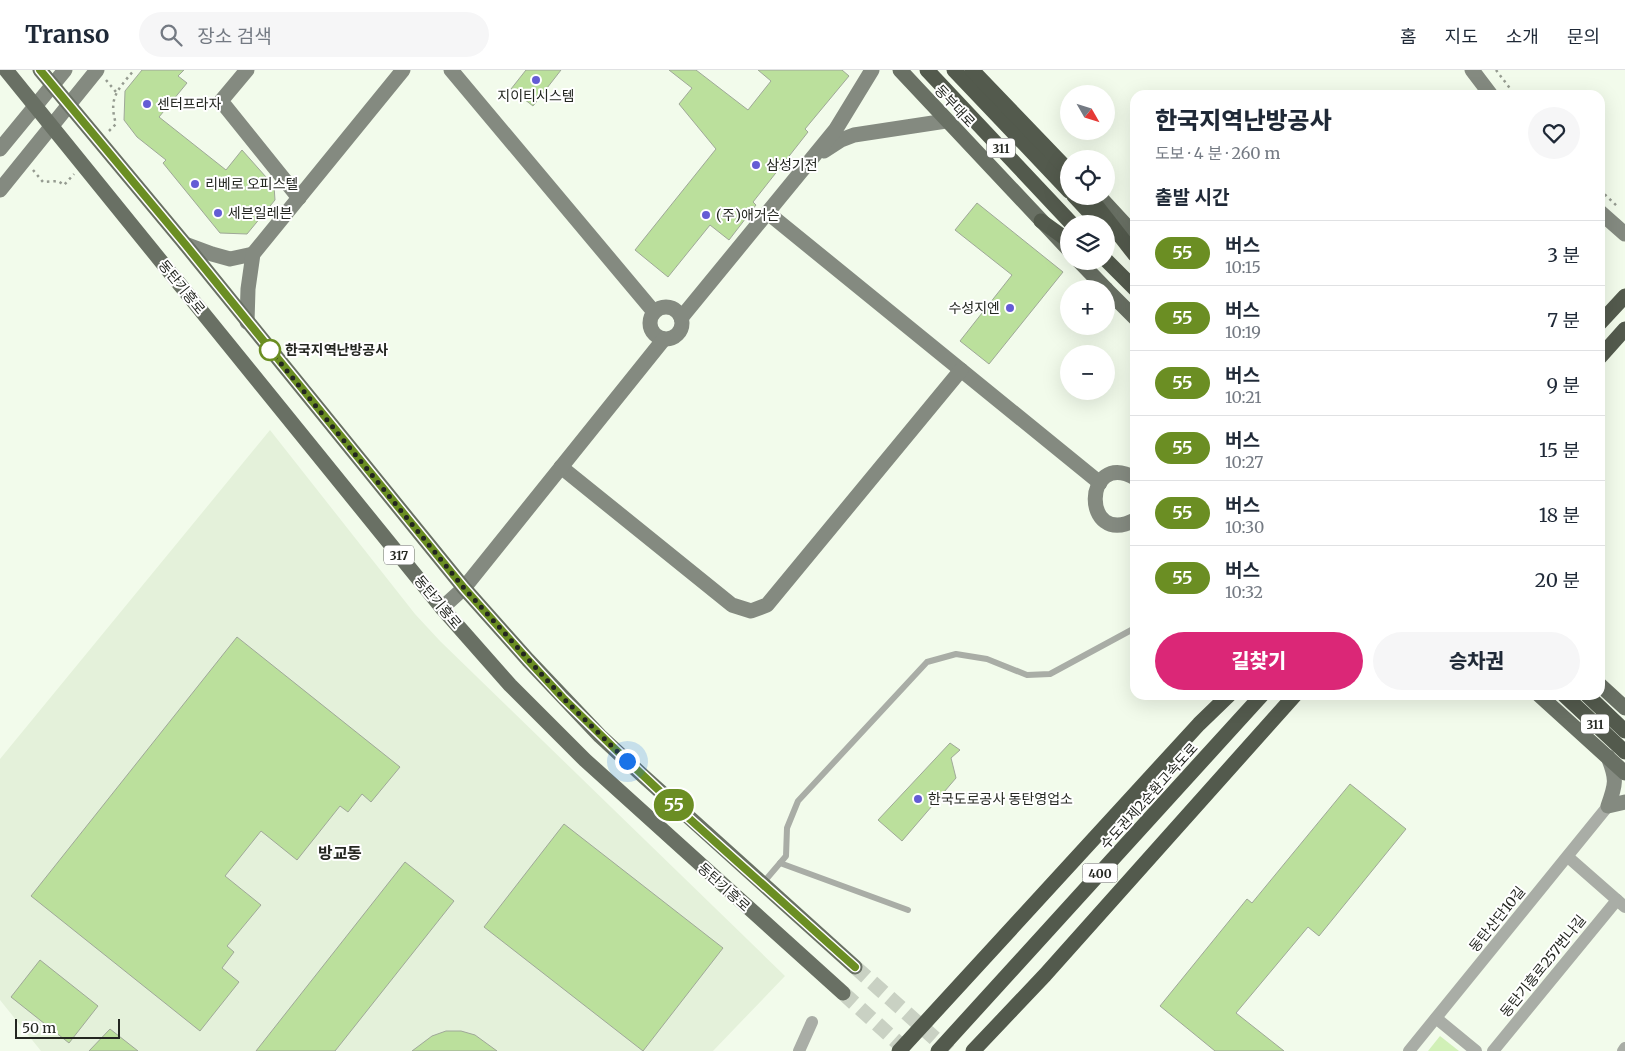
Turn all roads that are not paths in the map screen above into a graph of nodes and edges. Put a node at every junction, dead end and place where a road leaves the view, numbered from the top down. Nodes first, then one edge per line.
1 (6, 70) edge
2 (40, 70) edge
3 (65, 70) edge
4 (97, 70) edge
5 (247, 70) edge
6 (403, 70) edge
7 (451, 70) edge
8 (872, 70) edge
9 (900, 70) edge
10 (927, 70) edge
11 (954, 70) edge
12 (972, 70) edge
13 (980, 70) edge
14 (1472, 70) edge
15 (52, 85) junction
16 (1487, 90) edge
17 (36, 106) junction
18 (69, 106) junction
19 (946, 121) junction
20 (52, 126) junction
21 (0, 149) edge
22 (1060, 154) edge
23 (812, 158) junction
24 (1060, 162) edge
25 (1060, 182) edge
26 (0, 190) edge
27 (299, 198) junction
28 (1082, 205) edge
29 (1096, 205) edge
30 (1107, 205) edge
31 (768, 213) junction
32 (1064, 215) edge
33 (1092, 215) edge
34 (1605, 216) edge
35 (1041, 221) junction
36 (1130, 230) edge
37 (1060, 234) edge
38 (1625, 234) edge
39 (1115, 240) edge
40 (1060, 241) edge
41 (185, 244) junction
42 (1130, 249) edge
43 (253, 254) junction
44 (1130, 256) edge
45 (1115, 269) edge
46 (1088, 270) edge
47 (1111, 270) edge
48 (1097, 280) edge
49 (1130, 284) edge
50 (1625, 296) edge
51 (1115, 298) edge
52 (654, 312) junction
53 (1130, 313) edge
54 (681, 318) junction
55 (1605, 318) edge
56 (247, 322) junction
57 (1625, 329) edge
58 (664, 340) junction
59 (1605, 351) edge
60 (961, 370) junction
61 (561, 467) junction
62 (1130, 475) edge
63 (1100, 483) junction
64 (1130, 522) edge
65 (464, 588) junction
66 (442, 608) junction
67 (1130, 631) edge
68 (1605, 690) edge
69 (1224, 700) edge
70 (1257, 700) edge
71 (1291, 700) edge
72 (1545, 700) edge
73 (1569, 700) edge
74 (1592, 700) edge
75 (1625, 708) edge
76 (1625, 731) edge
77 (1625, 752) edge
78 (1608, 757) junction
79 (1625, 773) edge
80 (1625, 802) edge
81 (1608, 806) junction
82 (1568, 857) junction
83 (780, 863) junction
84 (762, 884) junction
85 (1621, 904) edge
86 (908, 910) dead end
87 (855, 967) tunnel mouth
88 (1045, 975) junction
89 (843, 993) tunnel mouth
90 (1436, 1018) junction
91 (812, 1022) dead end
92 (799, 1051) edge
93 (900, 1051) edge
94 (938, 1051) edge
95 (973, 1051) edge
96 (985, 1051) edge
97 (1408, 1051) edge
98 (1476, 1051) edge
99 (1493, 1051) edge

1 - 17 main road, 동탄기흥로 / 317
2 - 15 main road, 동탄기흥로 / 317
3 - 15 street
4 - 18 street
5 - 27 street
6 - 27 street
7 - 52 street
8 - 23 street
9 - 19 main road, 동부대로
10 - 32 highway, 동부대로 / 311
11 - 25 highway, 동부대로 / 311
12 - 24 highway
13 - 22 main road
14 - 16 street
15 - 17 street
15 - 18 main road, 동탄기흥로 / 317
17 - 20 main road, 동탄기흥로 / 317
17 - 21 street
18 - 20 street
18 - 41 main road, 동탄기흥로 / 317
19 - 23 street
19 - 35 main road, 동부대로
20 - 26 street
20 - 66 main road, 동탄기흥로 / 317
23 - 31 street
27 - 43 street
28 - 33 highway
29 - 42 highway
30 - 36 main road
31 - 54 street
31 - 60 street
34 - 38 street
35 - 37 highway
35 - 40 main road, 동부대로
39 - 44 highway
41 - 43 street
41 - 56 main road, 동탄기흥로 / 317
43 - 56 street
45 - 49 highway
46 - 48 main road
47 - 49 highway
50 - 55 highway
51 - 53 main road
52 - 54 street
52 - 58 street
54 - 58 street
56 - 65 main road, 동탄기흥로 / 317
57 - 59 highway
58 - 61 street
60 - 61 street
60 - 63 street
61 - 65 street
62 - 63 street
63 - 64 street
65 - 66 street
65 - 84 main road, 동탄기흥로 / 317
66 - 89 main road, 동탄기흥로 / 317
67 - 83 lane
68 - 75 main road
69 - 93 highway
70 - 94 highway, 수도권제2순환고속도로 / 400
71 - 88 highway, 400
72 - 78 main road
73 - 77 highway, 311
74 - 76 highway, 311
78 - 79 main road
78 - 81 street
80 - 81 street
81 - 82 street, 동탄산단10길
82 - 85 street
82 - 90 street, 동탄산단10길
83 - 84 lane
83 - 86 lane
84 - 87 main road, 동탄기흥로 / 317
85 - 99 street, 동탄기흥로257번나길
88 - 95 highway, 400
88 - 96 highway
90 - 97 street, 동탄산단10길
90 - 98 street
91 - 92 street

